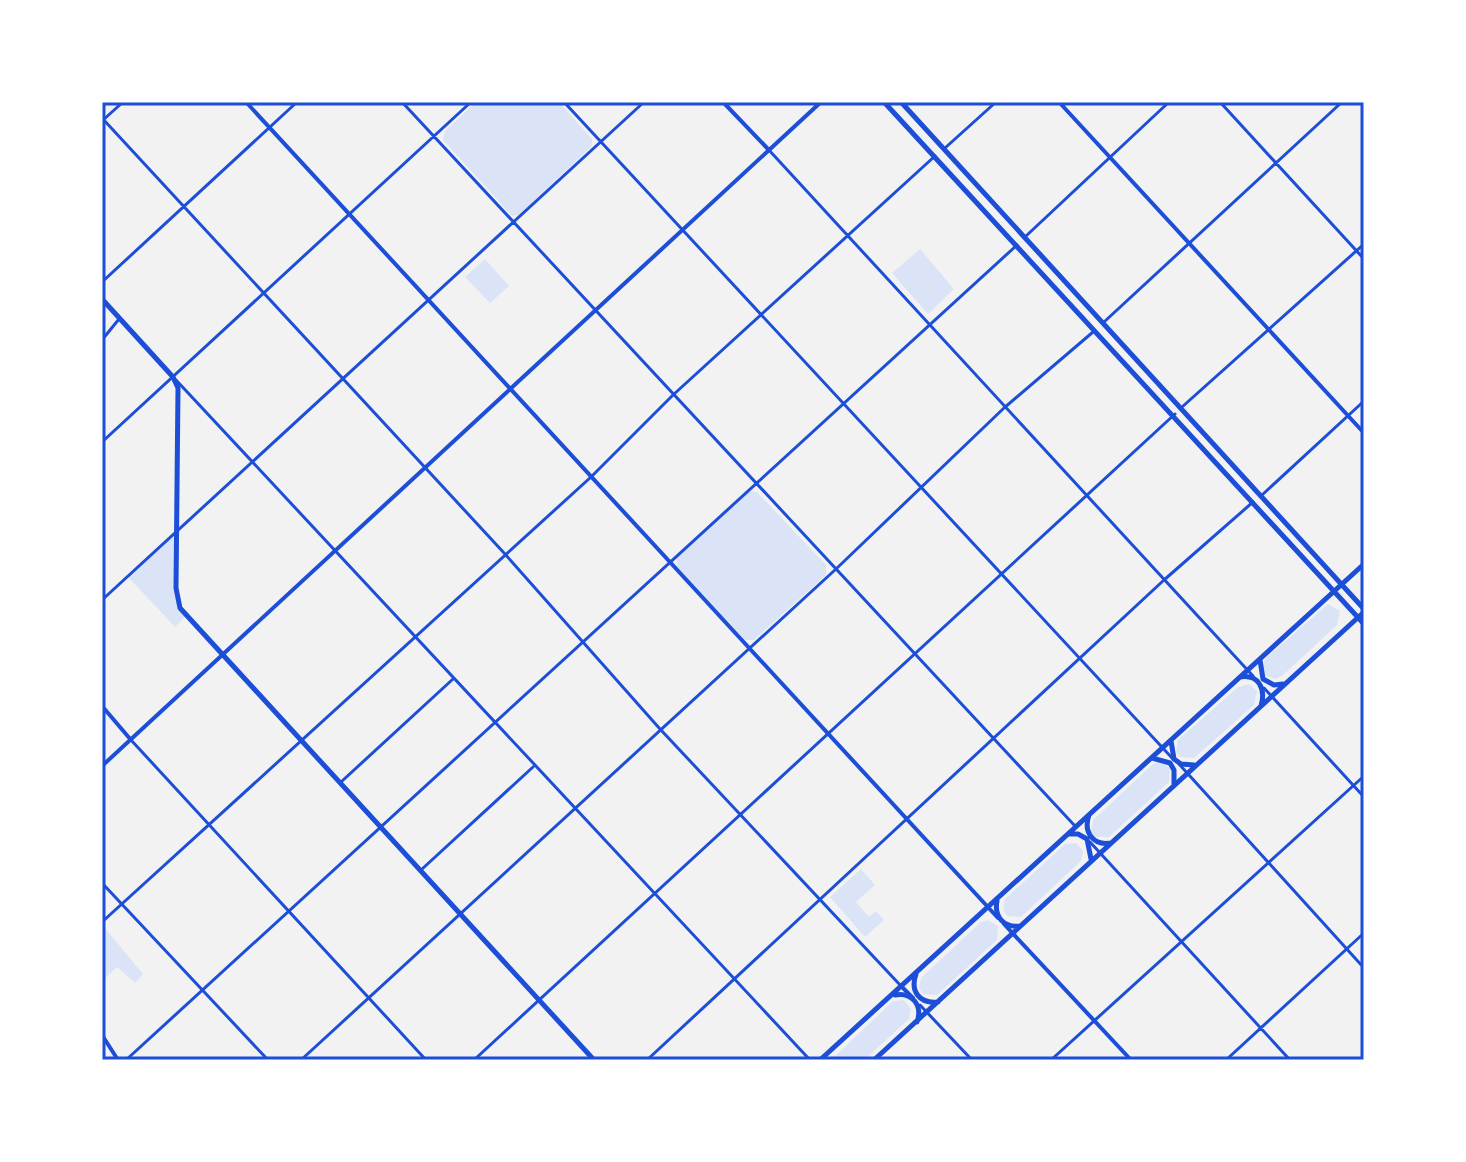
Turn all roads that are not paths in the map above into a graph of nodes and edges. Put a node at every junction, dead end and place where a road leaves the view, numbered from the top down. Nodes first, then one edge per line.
1 (123, 102) edge
2 (246, 102) edge
3 (297, 102) edge
4 (402, 102) edge
5 (471, 102) edge
6 (564, 102) edge
7 (644, 102) edge
8 (723, 102) edge
9 (821, 102) edge
10 (884, 102) edge
11 (901, 102) edge
12 (996, 102) edge
13 (1059, 102) edge
14 (1169, 102) edge
15 (1220, 102) edge
16 (1342, 102) edge
17 (103, 119) edge
18 (270, 128) junction
19 (434, 136) junction
20 (600, 142) junction
21 (945, 148) junction
22 (768, 149) junction
23 (935, 156) junction
24 (1110, 157) junction
25 (1276, 163) junction
26 (184, 207) junction
27 (349, 214) junction
28 (513, 223) junction
29 (681, 230) junction
30 (848, 236) junction
31 (1026, 236) junction
32 (1188, 242) junction
33 (1364, 244) edge
34 (1017, 245) junction
35 (1356, 251) junction
36 (1364, 259) edge
37 (102, 282) edge
38 (264, 293) junction
39 (102, 299) edge
40 (430, 300) junction
41 (593, 309) junction
42 (760, 315) junction
43 (119, 319) junction
44 (1103, 322) junction
45 (927, 325) junction
46 (1095, 330) junction
47 (1269, 330) junction
48 (102, 339) edge
49 (173, 377) junction
50 (344, 379) junction
51 (509, 388) junction
52 (673, 395) junction
53 (1364, 401) edge
54 (842, 402) junction
55 (1004, 408) junction
56 (1182, 408) junction
57 (1175, 414) junction
58 (1348, 415) junction
59 (1364, 433) edge
60 (102, 442) edge
61 (254, 462) junction
62 (425, 467) junction
63 (591, 477) junction
64 (755, 483) junction
65 (920, 487) junction
66 (1084, 495) junction
67 (1262, 495) junction
68 (1254, 501) junction
69 (179, 529) junction
70 (336, 550) junction
71 (505, 554) junction
72 (667, 562) junction
73 (1364, 564) edge
74 (836, 569) junction
75 (1001, 575) junction
76 (1164, 580) junction
77 (1342, 584) junction
78 (1335, 590) junction
79 (102, 600) edge
80 (1364, 610) edge
81 (1359, 617) junction
82 (1364, 624) edge
83 (414, 635) junction
84 (583, 641) junction
85 (748, 649) junction
86 (915, 654) junction
87 (1262, 655) junction
88 (222, 656) junction
89 (1079, 660) junction
90 (1247, 669) junction
91 (454, 678) junction
92 (1237, 678) junction
93 (1259, 682) junction
94 (1286, 683) junction
95 (1271, 697) junction
96 (102, 706) edge
97 (1261, 707) junction
98 (494, 722) junction
99 (660, 729) junction
100 (1176, 733) junction
101 (828, 734) junction
102 (131, 740) junction
103 (301, 740) junction
104 (995, 740) junction
105 (1162, 746) junction
106 (102, 758) edge
107 (112, 758) junction
108 (1174, 759) junction
109 (1144, 763) junction
110 (1199, 763) junction
111 (102, 766) edge
112 (533, 767) junction
113 (1187, 774) junction
114 (1364, 776) edge
115 (341, 782) junction
116 (1354, 785) junction
117 (1171, 788) junction
118 (1364, 797) edge
119 (573, 809) junction
120 (742, 814) junction
121 (1090, 814) junction
122 (908, 820) junction
123 (208, 824) junction
124 (380, 826) junction
125 (1075, 826) junction
126 (1066, 835) junction
127 (1087, 839) junction
128 (1114, 842) junction
129 (1101, 854) junction
130 (1089, 864) junction
131 (1268, 864) junction
132 (421, 870) junction
133 (102, 883) edge
134 (653, 894) junction
135 (999, 896) junction
136 (821, 899) junction
137 (122, 904) junction
138 (988, 906) junction
139 (287, 911) junction
140 (460, 913) junction
141 (1000, 920) junction
142 (102, 922) edge
143 (1023, 925) junction
144 (1364, 933) edge
145 (1013, 934) junction
146 (1182, 941) junction
147 (1347, 949) junction
148 (1364, 968) edge
149 (917, 973) junction
150 (733, 979) junction
151 (902, 987) junction
152 (203, 989) junction
153 (892, 996) junction
154 (369, 999) junction
155 (915, 1000) junction
156 (540, 1001) junction
157 (941, 1001) junction
158 (927, 1013) junction
159 (1094, 1021) junction
160 (916, 1023) junction
161 (1261, 1028) junction
162 (102, 1035) edge
163 (823, 1058) edge
164 (118, 1060) edge
165 (126, 1060) edge
166 (268, 1060) edge
167 (301, 1060) edge
168 (426, 1060) edge
169 (474, 1060) edge
170 (594, 1060) edge
171 (647, 1060) edge
172 (810, 1060) edge
173 (874, 1060) edge
174 (972, 1060) edge
175 (1051, 1060) edge
176 (1131, 1060) edge
177 (1226, 1060) edge
178 (1290, 1060) edge

1 - 17 street
2 - 18 main road
3 - 18 street
4 - 19 street
5 - 19 street
6 - 20 street
7 - 20 street
8 - 22 main road
9 - 22 main road
10 - 23 main road
11 - 21 main road
12 - 21 street
13 - 24 main road
14 - 24 street
15 - 25 street
16 - 25 street
17 - 26 street
18 - 26 street
18 - 27 main road
19 - 27 street
19 - 28 street
20 - 28 street
20 - 29 street
21 - 31 main road
22 - 29 main road
22 - 30 street
23 - 30 street
23 - 34 main road
24 - 31 street
24 - 32 main road
25 - 32 street
25 - 35 street
26 - 37 street
26 - 38 street
27 - 38 street
27 - 40 main road
28 - 40 street
28 - 41 street
29 - 41 main road
29 - 42 street
30 - 42 street
30 - 45 street
31 - 44 main road
32 - 44 street
32 - 47 main road
33 - 35 street
34 - 45 street
34 - 46 main road
35 - 36 street
35 - 47 street
38 - 49 street
38 - 50 street
39 - 43 main road
40 - 50 street
40 - 51 main road
41 - 51 main road
41 - 52 street
42 - 52 street
42 - 54 street
43 - 48 street
43 - 49 main road
44 - 56 main road
45 - 54 street
45 - 55 street
46 - 55 street
46 - 57 main road
47 - 56 street
47 - 58 main road
49 - 60 street
49 - 61 street
49 - 69 main road
50 - 61 street
50 - 62 street
51 - 62 main road
51 - 63 main road
52 - 63 street
52 - 64 street
53 - 58 street
54 - 64 street
54 - 65 street
55 - 65 street
55 - 66 street
56 - 67 main road
57 - 66 street
57 - 68 main road
58 - 59 main road
58 - 67 street
61 - 69 street
61 - 70 street
62 - 70 main road
62 - 71 street
63 - 71 street
63 - 72 main road
64 - 72 street
64 - 74 street
65 - 74 street
65 - 75 street
66 - 75 street
66 - 76 street
67 - 77 main road
68 - 76 street
68 - 78 main road
69 - 79 street
69 - 88 main road
70 - 83 street
70 - 88 main road
71 - 83 street
71 - 84 street
72 - 84 street
72 - 85 main road
73 - 77 main road
74 - 85 street
74 - 86 street
75 - 86 street
75 - 89 street
76 - 89 street
76 - 90 street
77 - 78 main road
77 - 80 main road
78 - 81 main road
78 - 87 main road
80 - 81 main road
81 - 82 main road
81 - 94 main road
83 - 91 street
83 - 103 street
84 - 98 street
84 - 99 street
85 - 99 street
85 - 101 main road
86 - 101 street
86 - 104 street
87 - 90 main road
87 - 94 main road
88 - 102 main road
88 - 103 main road
89 - 104 street
89 - 105 street
90 - 92 main road
90 - 93 street
91 - 98 street
91 - 115 street
92 - 93 main road
92 - 100 main road
93 - 95 street
93 - 97 main road
94 - 95 main road
95 - 97 main road
95 - 116 street
96 - 102 main road
97 - 110 main road
98 - 112 street
98 - 124 street
99 - 119 street
99 - 120 street
100 - 105 main road
100 - 108 main road
101 - 120 street
101 - 122 main road
102 - 107 main road
102 - 123 street
103 - 115 main road
103 - 123 street
104 - 122 street
104 - 125 street
105 - 108 street
105 - 109 main road
106 - 107 main road
107 - 111 main road
108 - 110 main road
108 - 113 street
109 - 117 main road
109 - 121 main road
110 - 113 main road
112 - 119 street
112 - 132 street
113 - 117 main road
113 - 131 street
114 - 116 street
115 - 124 main road
116 - 118 street
116 - 131 street
117 - 128 main road
119 - 134 street
119 - 140 street
120 - 134 street
120 - 136 street
121 - 125 main road
121 - 128 main road
122 - 136 street
122 - 138 main road
123 - 137 street
123 - 139 street
124 - 132 main road
124 - 139 street
125 - 126 main road
125 - 127 main road
126 - 127 main road
126 - 135 main road
127 - 129 street
127 - 130 main road
128 - 129 main road
129 - 130 main road
129 - 146 street
130 - 143 main road
131 - 146 street
131 - 147 street
132 - 140 main road
133 - 137 street
134 - 150 street
134 - 156 street
135 - 138 main road
135 - 141 main road
136 - 150 street
136 - 151 street
137 - 142 street
137 - 152 street
138 - 141 main road
138 - 149 main road
139 - 152 street
139 - 154 street
140 - 154 street
140 - 156 main road
141 - 143 main road
141 - 145 main road
143 - 145 main road
144 - 147 street
145 - 157 main road
145 - 159 main road
146 - 159 street
146 - 161 street
147 - 148 street
147 - 161 street
149 - 151 main road
149 - 157 main road
150 - 171 street
150 - 172 street
151 - 153 main road
151 - 155 main road
152 - 165 street
152 - 166 street
153 - 155 main road
153 - 163 main road
154 - 167 street
154 - 168 street
155 - 158 street
155 - 160 main road
156 - 169 street
156 - 170 main road
157 - 158 main road
158 - 160 main road
158 - 174 street
159 - 175 street
159 - 176 main road
160 - 173 main road
161 - 177 street
161 - 178 street
162 - 164 main road

